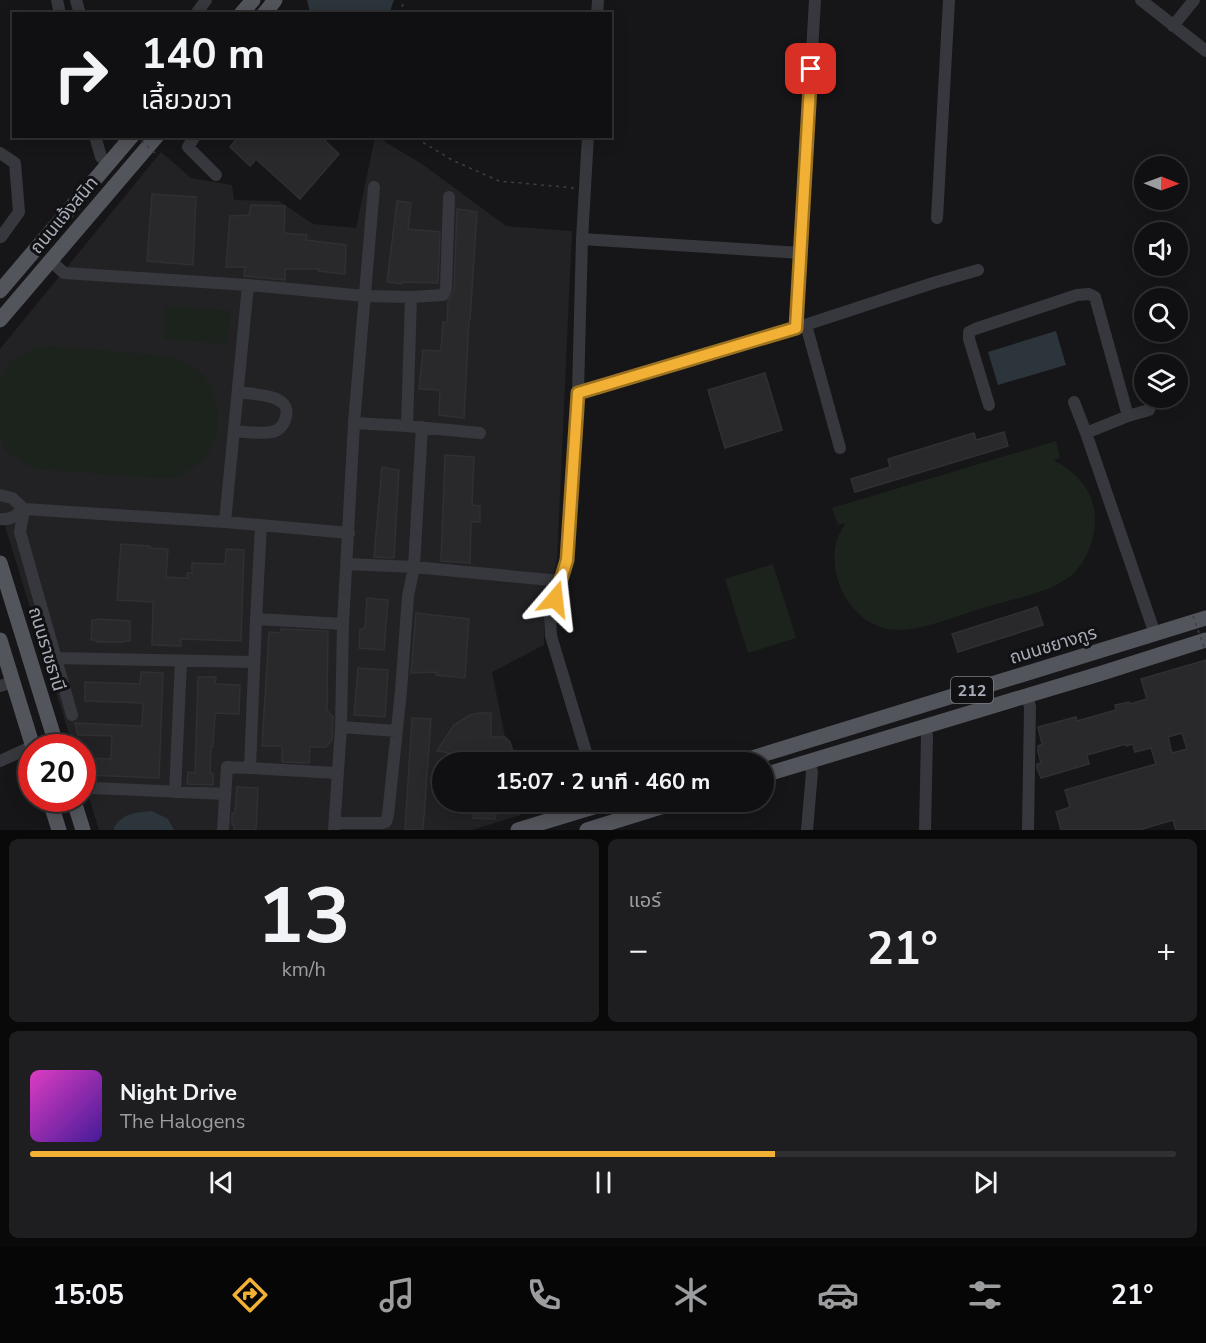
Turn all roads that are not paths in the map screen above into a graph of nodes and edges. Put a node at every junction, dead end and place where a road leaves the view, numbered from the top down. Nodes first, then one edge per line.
1 (253, 0) edge
2 (275, 0) edge
3 (815, 0) edge
4 (949, 0) edge
5 (1141, 0) edge
6 (1194, 0) edge
7 (243, 12) edge
8 (266, 12) edge
9 (1173, 26) junction
10 (1206, 51) edge
11 (96, 138) edge
12 (132, 138) edge
13 (155, 138) edge
14 (194, 138) edge
15 (588, 138) edge
16 (0, 153) edge
17 (109, 164) junction
18 (216, 175) dead end
19 (374, 187) dead end
20 (449, 197) dead end
21 (937, 218) dead end
22 (1, 237) edge
23 (582, 239) junction
24 (801, 253) junction
25 (51, 261) junction
26 (978, 270) dead end
27 (248, 285) junction
28 (0, 291) edge
29 (365, 296) junction
30 (411, 297) junction
31 (0, 320) edge
32 (801, 327) junction
33 (238, 393) junction
34 (578, 393) junction
35 (1074, 402) dead end
36 (988, 405) dead end
37 (1149, 410) dead end
38 (1128, 416) junction
39 (354, 423) junction
40 (406, 426) junction
41 (422, 427) junction
42 (234, 431) junction
43 (480, 433) dead end
44 (1086, 433) junction
45 (840, 448) dead end
46 (0, 495) edge
47 (24, 509) junction
48 (0, 519) edge
49 (225, 522) junction
50 (261, 525) junction
51 (349, 533) junction
52 (0, 563) edge
53 (347, 564) junction
54 (414, 567) junction
55 (561, 581) junction
56 (1200, 617) edge
57 (255, 619) junction
58 (343, 624) junction
59 (1155, 634) junction
60 (0, 640) edge
61 (1205, 645) edge
62 (1162, 654) junction
63 (56, 658) junction
64 (181, 661) junction
65 (254, 662) junction
66 (6, 684) edge
67 (1027, 696) junction
68 (72, 715) dead end
69 (925, 725) junction
70 (341, 727) junction
71 (397, 731) junction
72 (28, 734) edge
73 (53, 734) edge
74 (585, 752) edge
75 (772, 752) edge
76 (18, 753) edge
77 (809, 760) junction
78 (0, 761) edge
79 (250, 768) junction
80 (774, 772) edge
81 (337, 774) junction
82 (96, 788) edge
83 (175, 792) junction
84 (225, 794) junction
85 (53, 812) edge
86 (77, 812) edge
87 (574, 812) edge
88 (645, 812) edge
89 (335, 826) edge
90 (59, 830) edge
91 (83, 830) edge
92 (223, 830) edge
93 (518, 830) edge
94 (587, 830) edge
95 (807, 830) edge
96 (925, 830) edge
97 (1028, 830) edge

1 - 7 main road
2 - 8 main road
3 - 24 street
4 - 21 street
5 - 9 street
6 - 9 street
9 - 10 street
11 - 17 street
12 - 17 main road, ถนนแจ้งสนิท
13 - 25 main road, ถนนแจ้งสนิท
14 - 18 street
15 - 23 street
16 - 22 street
17 - 28 main road, ถนนแจ้งสนิท
19 - 29 street
20 - 30 street
23 - 24 street
23 - 34 street
24 - 32 street
25 - 27 street
25 - 31 main road, ถนนแจ้งสนิท
26 - 32 street
27 - 29 street
27 - 33 street
29 - 30 street
29 - 39 street
30 - 40 street
32 - 34 street
32 - 45 street
33 - 42 street
33 - 42 street
34 - 55 street
35 - 44 street
36 - 38 street
37 - 38 street
38 - 44 street
39 - 40 street
39 - 51 street
40 - 41 street
41 - 43 street
41 - 54 street
42 - 49 street
44 - 59 street
46 - 47 street
47 - 48 street
47 - 49 street
47 - 63 street
49 - 50 street
50 - 51 street
50 - 57 street
51 - 53 street
52 - 73 main road, ถนนราชธานี
53 - 54 street
53 - 58 street
54 - 55 street
54 - 71 street
55 - 74 street
56 - 59 main road, ถนนชยางกูร / 212
57 - 58 street
57 - 65 street
58 - 70 street
59 - 62 main road
59 - 75 main road, ถนนชยางกูร / 212
60 - 66 main road
61 - 62 main road, 212
62 - 67 main road, 212
63 - 64 street
63 - 68 street
64 - 65 street
64 - 83 street
65 - 79 street
66 - 72 main road
67 - 69 main road, 212
67 - 97 street
69 - 77 main road, 212
69 - 96 street
70 - 71 street
70 - 81 street
71 - 89 street
76 - 78 street
77 - 80 main road, 212
77 - 95 street
79 - 81 street
79 - 84 street
81 - 89 street
82 - 83 street
83 - 84 street
84 - 92 street
85 - 90 main road
86 - 91 main road
87 - 93 main road
88 - 94 main road

